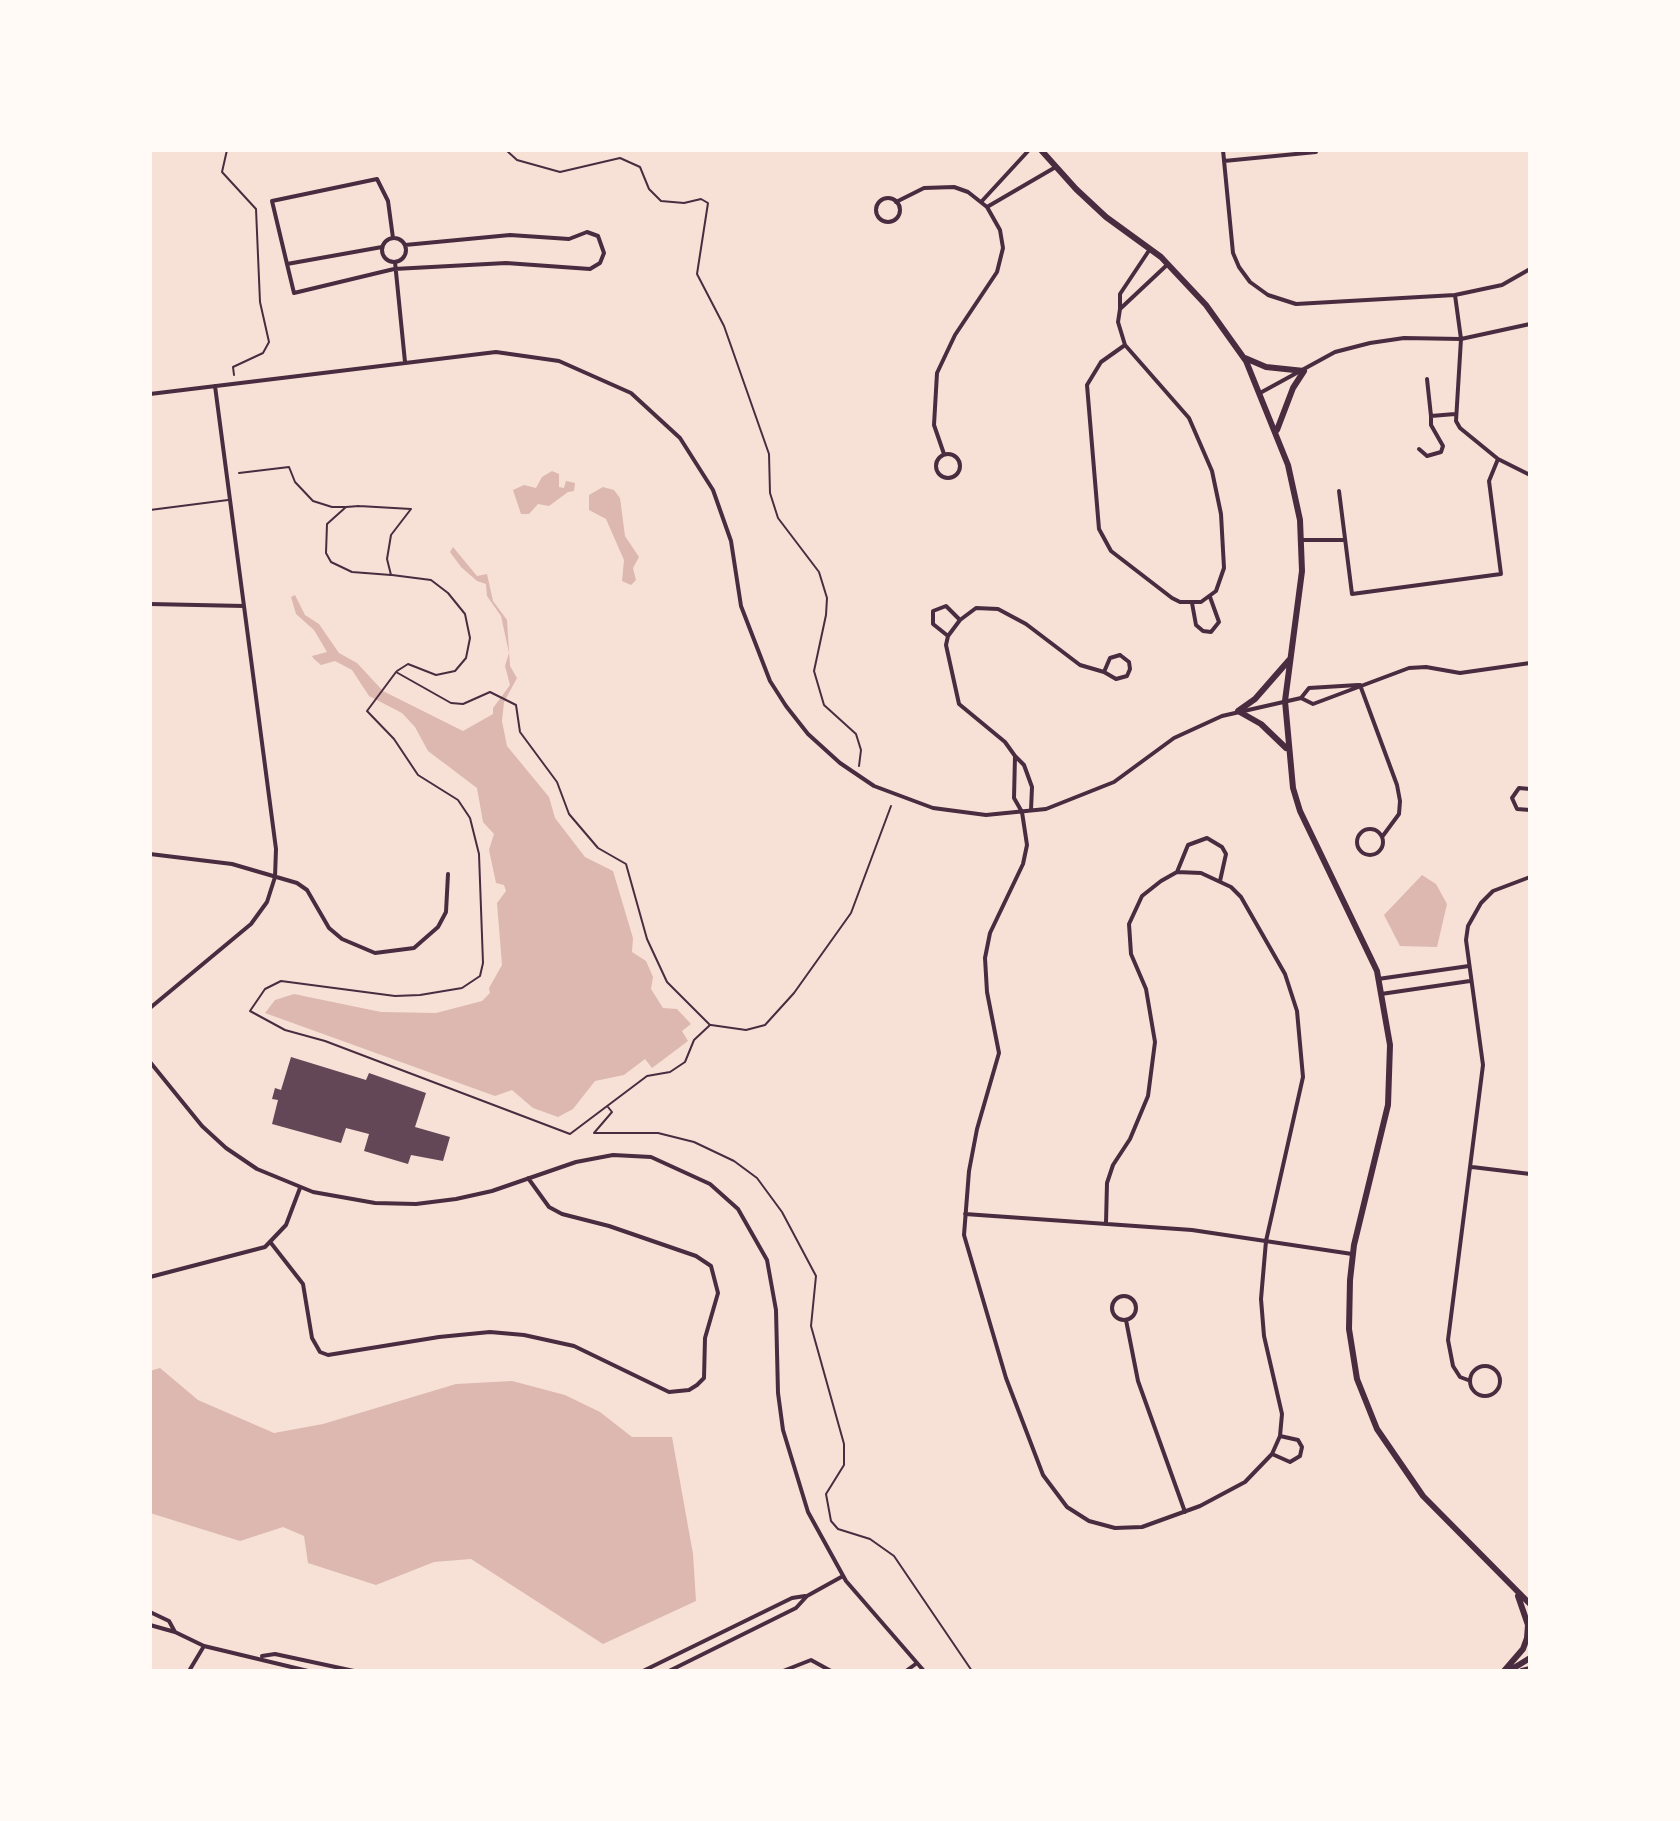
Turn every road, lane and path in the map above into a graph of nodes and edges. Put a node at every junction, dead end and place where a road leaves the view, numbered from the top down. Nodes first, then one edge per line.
1 (227, 150) edge
2 (506, 150) edge
3 (1029, 150) edge
4 (1041, 150) edge
5 (1223, 150) edge
6 (1316, 152) dead end
7 (1224, 161) junction
8 (1054, 168) junction
9 (896, 202) junction
10 (981, 202) junction
11 (987, 207) junction
12 (393, 238) junction
13 (405, 245) junction
14 (382, 247) junction
15 (1150, 249) junction
16 (395, 262) junction
17 (287, 264) junction
18 (1168, 264) junction
19 (394, 269) junction
20 (1530, 269) edge
21 (1455, 295) junction
22 (1120, 309) junction
23 (1530, 324) edge
24 (1461, 339) junction
25 (1125, 345) junction
26 (1244, 358) junction
27 (405, 362) junction
28 (1304, 371) junction
29 (234, 375) dead end
30 (1427, 379) dead end
31 (215, 386) junction
32 (1260, 393) junction
33 (150, 394) edge
34 (1455, 414) junction
35 (1431, 416) junction
36 (1277, 430) junction
37 (1419, 449) dead end
38 (944, 454) junction
39 (1498, 459) junction
40 (239, 473) dead end
41 (1530, 475) edge
42 (1339, 491) dead end
43 (230, 499) junction
44 (346, 507) junction
45 (150, 510) edge
46 (1301, 540) junction
47 (1345, 540) junction
48 (391, 575) junction
49 (1210, 597) junction
50 (1192, 603) junction
51 (150, 604) edge
52 (244, 607) junction
53 (960, 620) junction
54 (948, 636) junction
55 (1290, 659) junction
56 (1530, 663) edge
57 (396, 672) junction
58 (1104, 672) junction
59 (1360, 685) junction
60 (1301, 698) junction
61 (1285, 701) junction
62 (1238, 711) junction
63 (1287, 749) junction
64 (1015, 756) junction
65 (858, 767) dead end
66 (1530, 789) edge
67 (891, 806) dead end
68 (1031, 810) junction
69 (1530, 810) edge
70 (1022, 812) junction
71 (1382, 837) junction
72 (150, 854) edge
73 (1177, 872) junction
74 (448, 874) dead end
75 (275, 877) junction
76 (1530, 877) edge
77 (1220, 881) junction
78 (1469, 966) junction
79 (1378, 979) junction
80 (1470, 981) junction
81 (1381, 994) junction
82 (150, 1008) edge
83 (710, 1025) junction
84 (150, 1062) edge
85 (607, 1106) junction
86 (1472, 1167) junction
87 (1530, 1174) edge
88 (528, 1178) junction
89 (300, 1188) junction
90 (965, 1214) junction
91 (1106, 1223) junction
92 (1266, 1241) junction
93 (271, 1243) junction
94 (1353, 1254) junction
95 (150, 1277) edge
96 (1126, 1320) junction
97 (1468, 1380) junction
98 (1280, 1436) junction
99 (1272, 1454) junction
100 (1185, 1512) junction
101 (843, 1576) junction
102 (1517, 1592) junction
103 (807, 1596) junction
104 (1530, 1597) edge
105 (1530, 1604) edge
106 (150, 1612) edge
107 (150, 1625) edge
108 (175, 1632) junction
109 (204, 1646) junction
110 (260, 1657) junction
111 (1530, 1658) edge
112 (666, 1660) junction
113 (917, 1663) junction
114 (1530, 1669) edge
115 (189, 1671) edge
116 (308, 1671) edge
117 (354, 1671) edge
118 (643, 1671) edge
119 (670, 1671) edge
120 (783, 1671) edge
121 (831, 1671) edge
122 (906, 1671) edge
123 (924, 1671) edge
124 (972, 1671) edge
125 (1506, 1671) edge
126 (1522, 1671) edge

1 - 29 path
2 - 65 path
3 - 10 street
4 - 8 main road
5 - 7 street
6 - 7 street
7 - 21 street
8 - 11 street
8 - 15 main road
9 - 9 street
9 - 10 street
10 - 11 street
11 - 38 street
12 - 13 street
12 - 14 street
12 - 17 street
13 - 16 street
13 - 19 street
14 - 16 street
14 - 17 street
15 - 18 main road
15 - 22 street
16 - 19 street
17 - 19 street
18 - 22 street
18 - 26 main road
19 - 27 street
20 - 21 street
21 - 24 street
22 - 25 street
23 - 24 street
24 - 28 street
24 - 34 street
25 - 49 street
25 - 50 street
26 - 28 main road
26 - 32 main road
27 - 31 street
27 - 70 street
28 - 32 street
28 - 36 main road
30 - 35 street
31 - 33 street
31 - 43 street
32 - 36 main road
34 - 35 street
34 - 39 street
35 - 37 street
36 - 46 main road
38 - 38 street
39 - 41 street
39 - 47 street
40 - 44 path
42 - 47 street
43 - 45 lane
43 - 52 street
44 - 48 path
44 - 48 path
46 - 47 street
46 - 55 main road
48 - 57 path
49 - 50 street
49 - 50 street
51 - 52 street
52 - 75 street
53 - 54 street
53 - 54 street
53 - 58 street
54 - 64 street
55 - 61 main road
55 - 62 main road
56 - 59 street
57 - 83 path
57 - 85 path
58 - 58 street
59 - 60 street
59 - 60 street
59 - 71 street
60 - 61 street
61 - 62 street
61 - 63 main road
62 - 63 main road
62 - 68 street
63 - 79 main road
64 - 68 street
64 - 70 street
66 - 69 street
67 - 83 path
68 - 70 street
70 - 90 street
71 - 71 street
72 - 75 street
73 - 77 street
73 - 77 street
73 - 91 street
74 - 75 street
75 - 82 street
76 - 78 street
77 - 92 street
78 - 79 street
78 - 80 street
79 - 81 main road
80 - 81 street
80 - 86 street
81 - 94 main road
83 - 85 path
84 - 89 street
85 - 124 path
86 - 87 street
86 - 97 street
88 - 89 street
88 - 93 street
88 - 101 street
89 - 93 street
90 - 91 street
90 - 100 street
91 - 92 street
92 - 94 street
92 - 98 street
93 - 95 street
94 - 102 main road
96 - 96 street
96 - 100 street
97 - 97 street
98 - 99 street
98 - 99 street
99 - 100 street
101 - 103 street
101 - 113 street
102 - 104 main road
102 - 105 main road
102 - 125 main road
103 - 112 street
103 - 119 street
106 - 108 street
107 - 108 street
108 - 109 street
109 - 110 street
109 - 115 street
110 - 116 street
110 - 117 street
111 - 125 main road
112 - 118 street
112 - 119 street
113 - 122 street
113 - 123 street
114 - 126 main road
120 - 121 street

